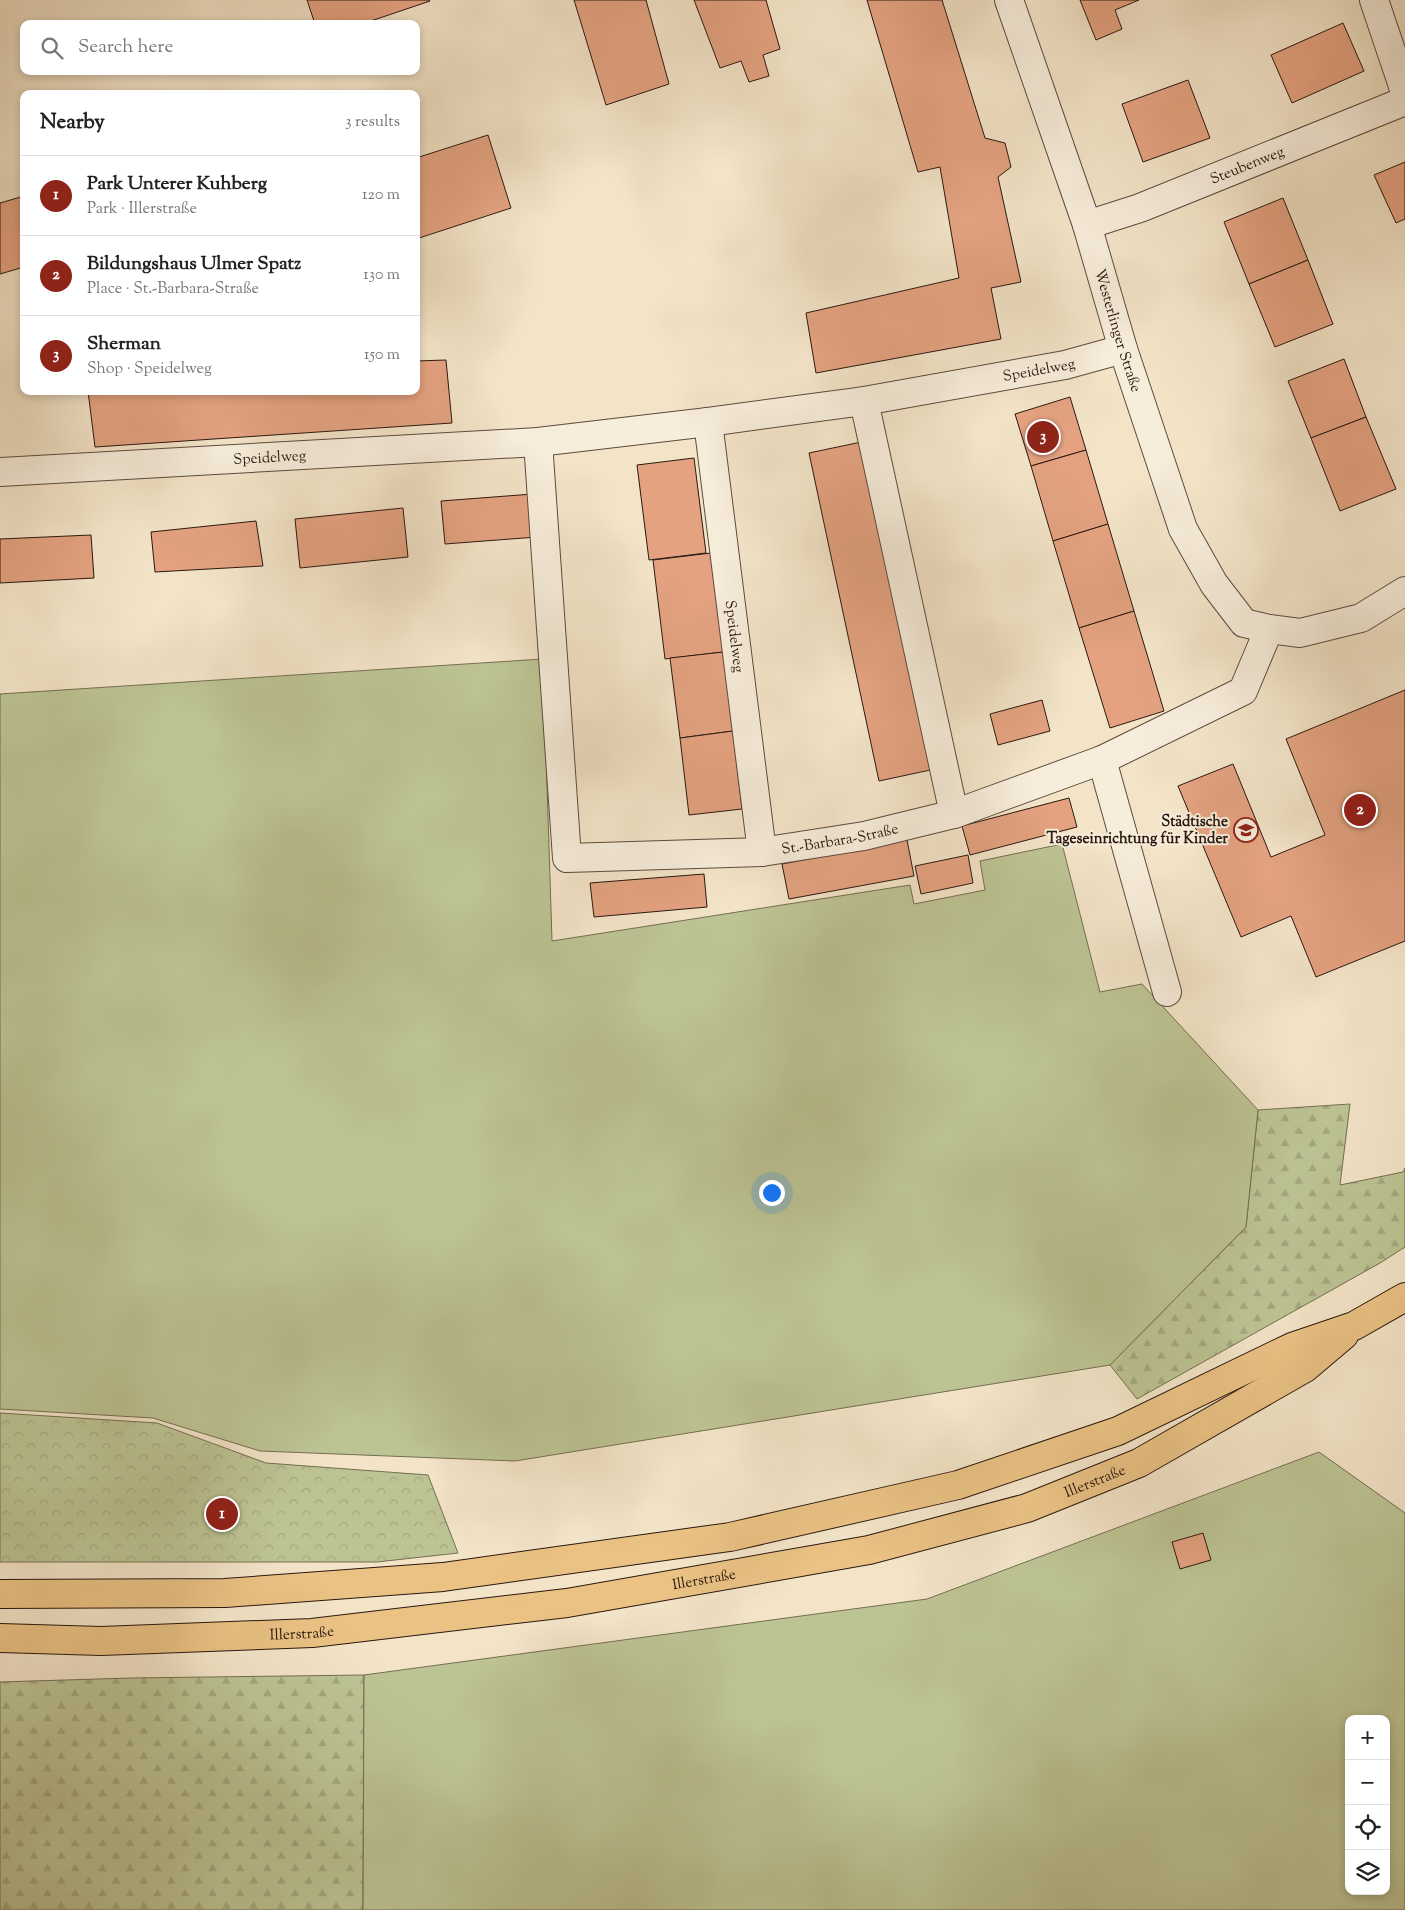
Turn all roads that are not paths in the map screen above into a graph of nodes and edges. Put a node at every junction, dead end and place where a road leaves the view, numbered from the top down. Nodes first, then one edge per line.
1 (1009, 0) edge
2 (1374, 0) edge
3 (1405, 92) edge
4 (1405, 100) edge
5 (1088, 225) junction
6 (1123, 350) junction
7 (864, 401) junction
8 (708, 422) junction
9 (538, 442) junction
10 (0, 472) edge
11 (1405, 591) edge
12 (1269, 629) junction
13 (1102, 760) junction
14 (954, 814) junction
15 (762, 852) junction
16 (1167, 992) dead end
17 (1405, 1297) edge
18 (1354, 1326) junction
19 (0, 1594) edge
20 (0, 1638) edge

1 - 5 street, Westerlinger Straße
2 - 3 street
4 - 5 street, Steubenweg
5 - 6 street, Westerlinger Straße
6 - 7 street, Speidelweg
6 - 12 street, Westerlinger Straße
7 - 8 street, Speidelweg
7 - 14 street
8 - 9 street, Speidelweg
8 - 15 street, Speidelweg
9 - 10 street, Speidelweg
9 - 15 street, St.-Barbara-Straße
11 - 12 street
12 - 13 street, St.-Barbara-Straße
13 - 14 street, St.-Barbara-Straße
13 - 16 street
14 - 15 street, St.-Barbara-Straße
17 - 18 main road, Illerstraße
18 - 19 main road, Illerstraße
18 - 20 main road, Illerstraße

